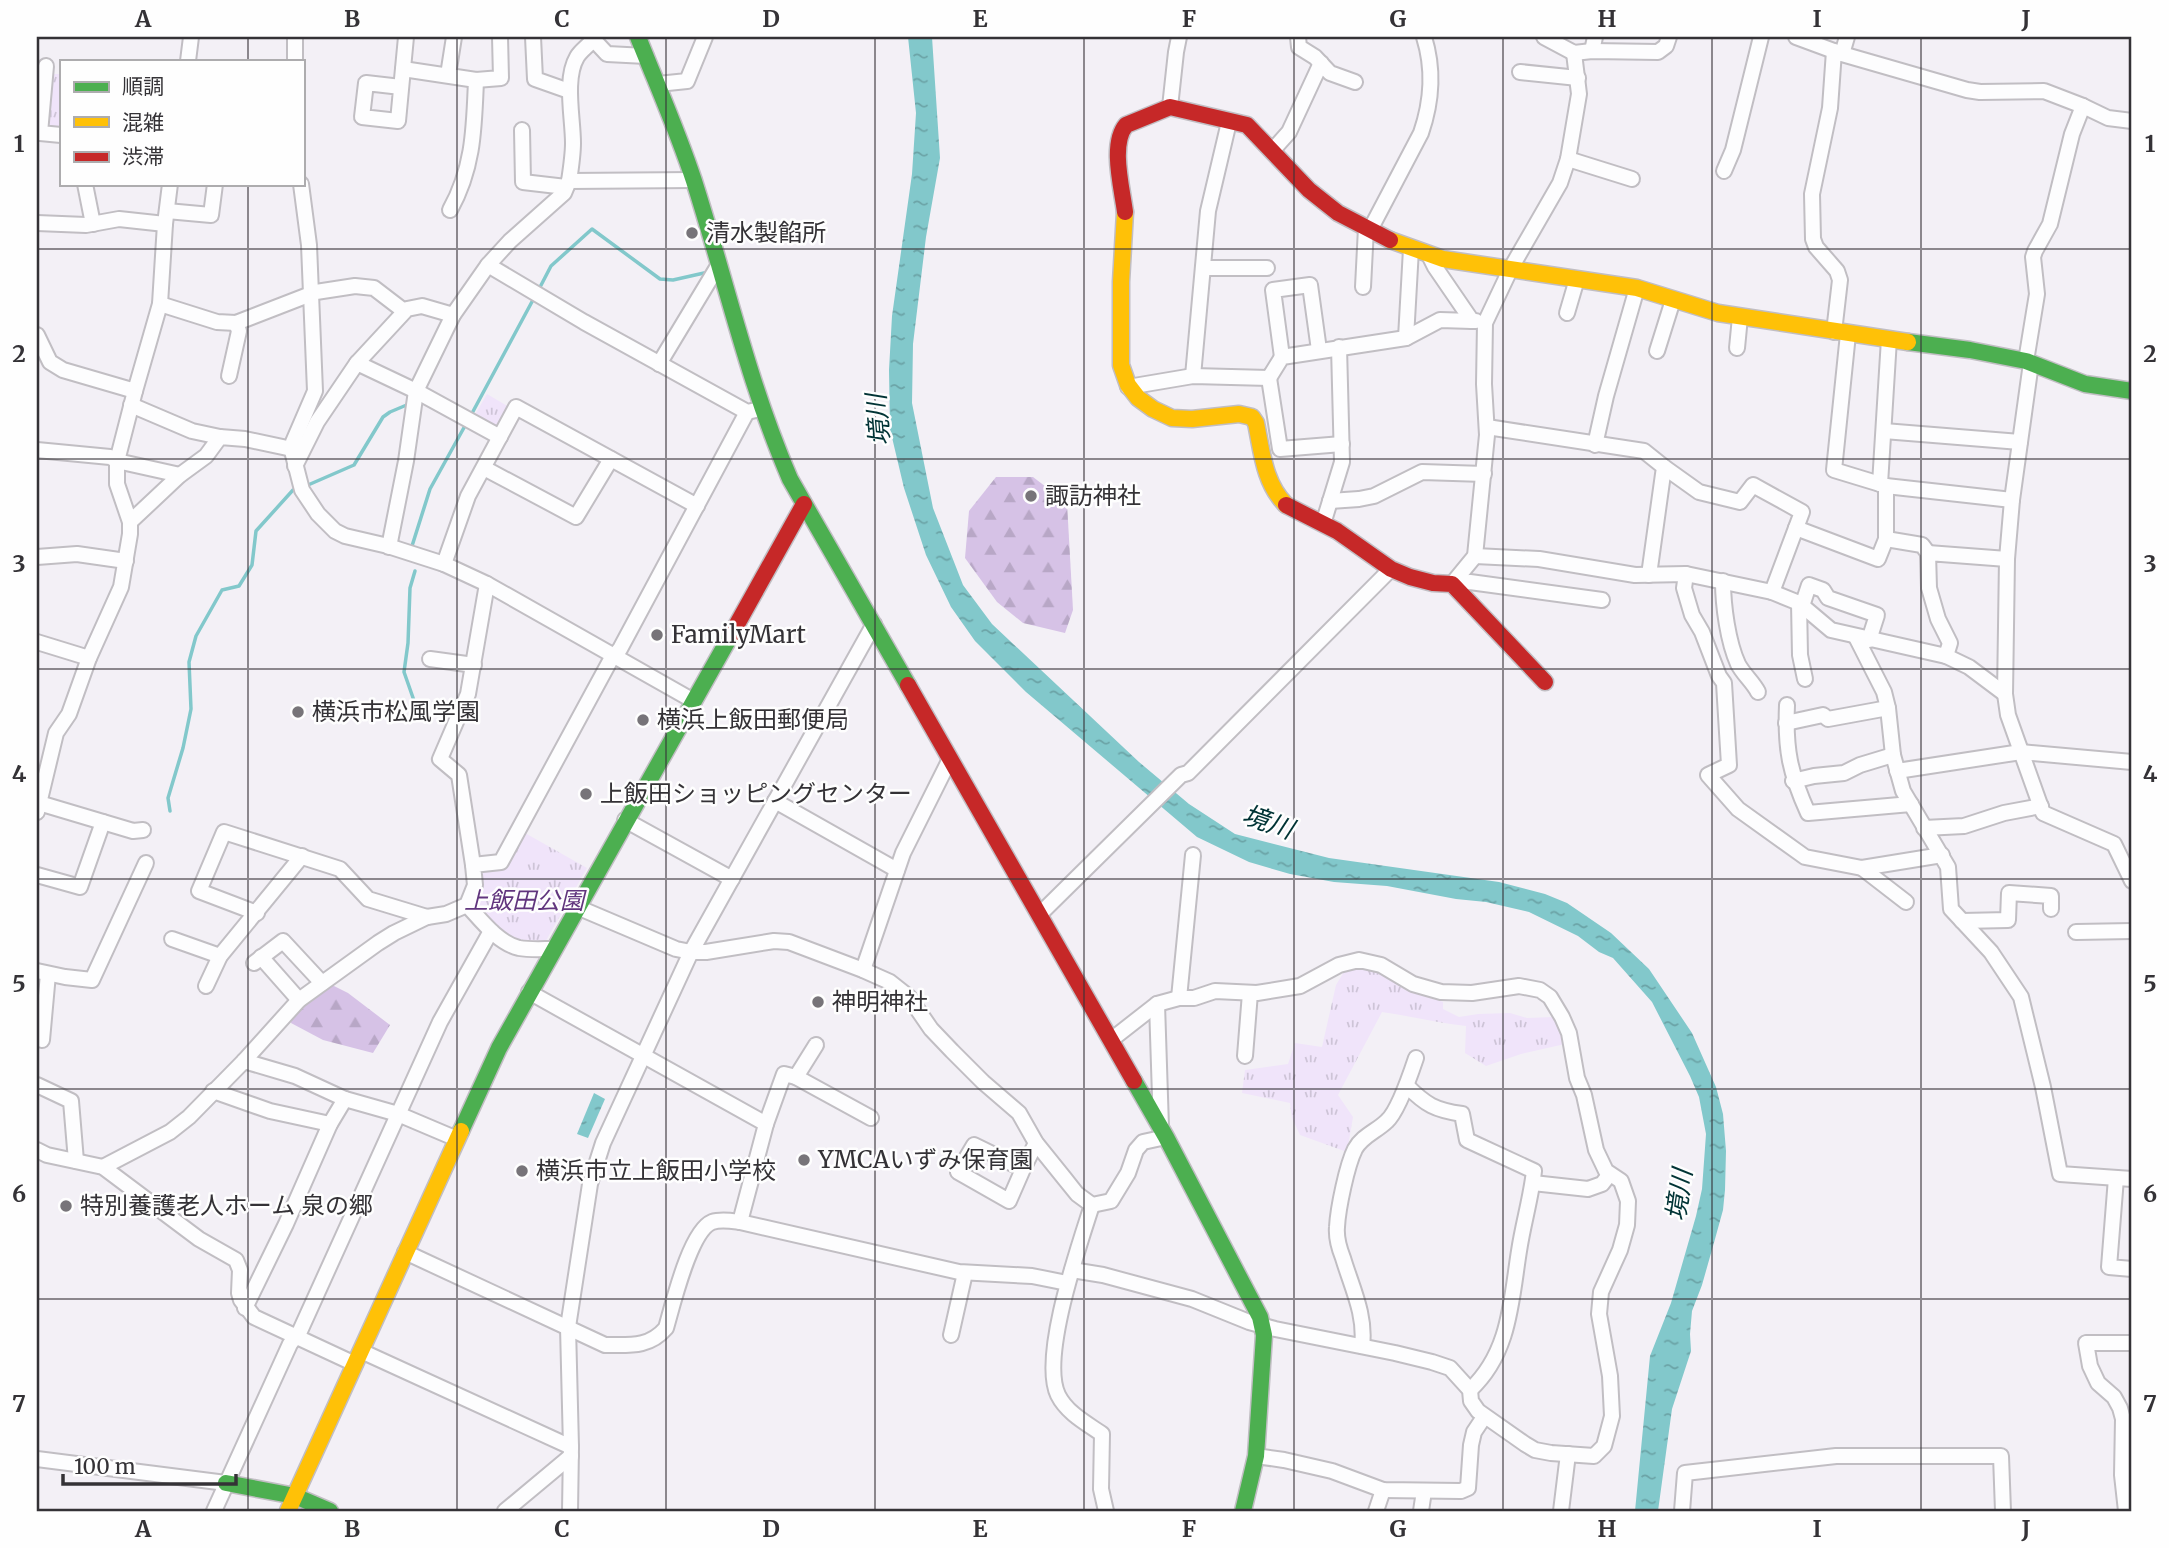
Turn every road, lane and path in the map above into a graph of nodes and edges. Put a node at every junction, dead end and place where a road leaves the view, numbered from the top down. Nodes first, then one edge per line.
1 (191, 37) edge
2 (295, 37) edge
3 (406, 37) edge
4 (454, 37) edge
5 (500, 37) edge
6 (533, 37) edge
7 (638, 37) edge
8 (705, 37) edge
9 (1179, 37) edge
10 (1298, 37) edge
11 (1424, 37) edge
12 (1544, 37) edge
13 (1669, 37) edge
14 (1761, 37) edge
15 (1796, 37) edge
16 (1847, 37) edge
17 (594, 38) edge
18 (1593, 44) edge
19 (1838, 52) junction
20 (1574, 53) junction
21 (646, 56) junction
22 (188, 60) edge
23 (295, 60) edge
24 (1321, 63) junction
25 (48, 66) edge
26 (403, 69) junction
27 (1520, 72) dead end
28 (448, 75) junction
29 (1578, 78) junction
30 (476, 80) junction
31 (1355, 82) dead end
32 (658, 83) junction
33 (401, 87) dead end
34 (569, 91) junction
35 (2083, 106) junction
36 (1170, 107) junction
37 (2132, 121) edge
38 (1229, 122) junction
39 (522, 130) dead end
40 (60, 135) edge
41 (1272, 151) junction
42 (1568, 159) junction
43 (1724, 171) dead end
44 (1632, 179) dead end
45 (694, 180) junction
46 (568, 184) junction
47 (85, 186) edge
48 (170, 186) edge
49 (215, 186) edge
50 (301, 186) edge
51 (450, 210) dead end
52 (166, 218) junction
53 (37, 223) edge
54 (93, 224) junction
55 (1368, 229) junction
56 (1411, 249) junction
57 (1429, 255) junction
58 (488, 265) junction
59 (718, 267) junction
60 (1203, 268) junction
61 (1267, 268) dead end
62 (1511, 268) junction
63 (1577, 279) junction
64 (1363, 286) dead end
65 (1637, 288) junction
66 (311, 295) junction
67 (1673, 300) junction
68 (160, 304) junction
69 (404, 311) junction
70 (1567, 313) dead end
71 (453, 315) junction
72 (1740, 317) junction
73 (1478, 322) junction
74 (236, 323) junction
75 (1841, 333) junction
76 (37, 335) edge
77 (1406, 338) junction
78 (1889, 339) junction
79 (1339, 347) junction
80 (1737, 348) dead end
81 (1319, 351) junction
82 (1657, 351) dead end
83 (1282, 357) junction
84 (2029, 362) junction
85 (356, 363) junction
86 (659, 364) junction
87 (229, 376) dead end
88 (1193, 376) junction
89 (1269, 378) junction
90 (1128, 387) junction
91 (416, 391) junction
92 (2132, 391) edge
93 (133, 398) junction
94 (754, 410) junction
95 (1487, 427) junction
96 (1885, 431) junction
97 (220, 436) junction
98 (500, 437) junction
99 (2020, 442) junction
100 (1342, 444) junction
101 (1595, 445) junction
102 (292, 449) junction
103 (37, 450) edge
104 (611, 459) junction
105 (117, 461) junction
106 (295, 466) junction
107 (1664, 467) junction
108 (484, 468) junction
109 (1483, 474) junction
110 (180, 475) junction
111 (1883, 485) junction
112 (2011, 500) junction
113 (1330, 501) junction
114 (804, 504) junction
115 (697, 506) junction
116 (130, 522) junction
117 (1324, 524) junction
118 (1796, 528) junction
119 (1886, 539) junction
120 (389, 547) junction
121 (1928, 553) junction
122 (1475, 556) junction
123 (37, 557) edge
124 (2007, 559) junction
125 (126, 561) junction
126 (444, 564) junction
127 (1391, 569) junction
128 (1686, 574) junction
129 (1649, 575) junction
130 (1724, 581) junction
131 (487, 584) junction
132 (1452, 584) junction
133 (1772, 592) junction
134 (1602, 600) dead end
135 (1800, 604) junction
136 (874, 624) junction
137 (1863, 639) junction
138 (37, 642) edge
139 (615, 656) junction
140 (1947, 656) junction
141 (89, 658) junction
142 (430, 659) dead end
143 (474, 664) junction
144 (1805, 680) dead end
145 (1545, 682) dead end
146 (1758, 692) dead end
147 (2005, 695) junction
148 (692, 700) junction
149 (1787, 705) dead end
150 (1888, 708) junction
151 (1786, 723) junction
152 (2021, 752) junction
153 (1893, 755) junction
154 (950, 759) junction
155 (2132, 762) edge
156 (1897, 771) junction
157 (1793, 781) junction
158 (775, 801) junction
159 (1911, 804) junction
160 (2040, 806) junction
161 (38, 808) edge
162 (625, 820) junction
163 (103, 822) junction
164 (1924, 828) junction
165 (143, 830) dead end
166 (2114, 844) junction
167 (2132, 846) edge
168 (1193, 855) dead end
169 (1942, 855) junction
170 (302, 856) junction
171 (146, 863) dead end
172 (473, 865) junction
173 (1862, 868) junction
174 (897, 870) junction
175 (37, 875) edge
176 (732, 879) junction
177 (2132, 881) edge
178 (1906, 902) dead end
179 (467, 905) junction
180 (576, 907) junction
181 (2051, 909) dead end
182 (257, 913) junction
183 (1040, 914) junction
184 (427, 917) junction
185 (1962, 921) junction
186 (491, 930) junction
187 (2132, 931) edge
188 (2076, 932) dead end
189 (172, 939) dead end
190 (553, 949) junction
191 (691, 952) junction
192 (220, 956) junction
193 (863, 970) junction
194 (42, 972) edge
195 (322, 983) junction
196 (206, 986) dead end
197 (529, 992) junction
198 (1250, 993) junction
199 (1179, 999) junction
200 (299, 1000) junction
201 (1157, 1004) junction
202 (42, 1040) dead end
203 (1111, 1040) junction
204 (816, 1045) dead end
205 (643, 1056) junction
206 (1245, 1056) dead end
207 (1416, 1058) dead end
208 (244, 1061) junction
209 (796, 1077) junction
210 (37, 1085) edge
211 (1407, 1086) junction
212 (213, 1091) junction
213 (345, 1099) junction
214 (398, 1114) junction
215 (871, 1118) dead end
216 (330, 1124) junction
217 (766, 1124) junction
218 (1164, 1133) junction
219 (457, 1139) junction
220 (1036, 1143) junction
221 (37, 1150) edge
222 (76, 1161) junction
223 (103, 1167) junction
224 (1023, 1169) junction
225 (1609, 1175) junction
226 (2116, 1178) junction
227 (2132, 1179) edge
228 (1532, 1183) junction
229 (1092, 1205) junction
230 (740, 1222) junction
231 (405, 1252) junction
232 (2132, 1269) edge
233 (965, 1273) junction
234 (1069, 1277) junction
235 (245, 1308) junction
236 (1263, 1326) junction
237 (568, 1328) junction
238 (951, 1335) dead end
239 (295, 1337) junction
240 (2132, 1343) edge
241 (1362, 1346) junction
242 (358, 1357) junction
243 (1471, 1390) junction
244 (1484, 1417) junction
245 (571, 1452) junction
246 (1568, 1454) junction
247 (1256, 1456) junction
248 (37, 1459) edge
249 (226, 1483) junction
250 (1383, 1490) junction
251 (1424, 1491) junction
252 (295, 1496) junction
253 (214, 1511) edge
254 (288, 1511) edge
255 (330, 1511) edge
256 (505, 1511) edge
257 (570, 1511) edge
258 (1106, 1511) edge
259 (1243, 1511) edge
260 (1376, 1511) edge
261 (1421, 1511) edge
262 (1561, 1511) edge
263 (1682, 1511) edge
264 (2003, 1511) edge
265 (2126, 1511) edge

1 - 22 street
2 - 23 street
3 - 26 street
4 - 28 street
5 - 30 street
6 - 34 street
7 - 21 street
8 - 32 street
9 - 36 street
10 - 24 street
11 - 55 street
12 - 20 street
13 - 18 street
14 - 43 street
15 - 19 street
16 - 19 street
17 - 21 street
17 - 34 street
18 - 20 street
19 - 35 street
19 - 75 street
20 - 29 street
21 - 32 street
24 - 31 street
24 - 41 street
25 - 40 street
26 - 28 street
26 - 33 street
27 - 29 street
28 - 30 street
29 - 42 street
30 - 51 street
32 - 45 street
34 - 46 street
35 - 37 street
35 - 84 street
36 - 38 street
36 - 90 street
38 - 41 street
38 - 60 street
39 - 46 street
41 - 55 street
42 - 44 street
42 - 62 street
45 - 46 street
45 - 59 street
46 - 58 street
47 - 54 street
48 - 52 street
49 - 52 street
50 - 66 street
52 - 54 street
52 - 68 street
53 - 54 street
55 - 56 street
55 - 64 street
56 - 57 street
56 - 77 street
57 - 62 street
57 - 73 street
58 - 71 street
58 - 86 street
59 - 86 street
59 - 94 street
60 - 61 street
60 - 88 street
62 - 63 street
62 - 73 street
63 - 65 street
63 - 70 street
65 - 67 street
65 - 101 street
66 - 69 street
66 - 74 street
66 - 102 street
67 - 72 street
67 - 82 street
68 - 74 street
68 - 93 street
69 - 71 street
69 - 85 street
71 - 91 street
72 - 75 street
72 - 80 street
73 - 77 street
73 - 95 street
74 - 87 street
75 - 78 street
75 - 111 street
76 - 93 street
77 - 79 street
78 - 84 street
78 - 96 street
79 - 81 street
79 - 100 street
81 - 83 street
81 - 83 street
83 - 89 street
84 - 92 street
84 - 99 street
85 - 91 street
85 - 106 street
86 - 94 street
88 - 89 street
88 - 90 street
89 - 100 street
90 - 117 street
91 - 98 street
91 - 120 street
93 - 97 street
93 - 105 street
94 - 114 street
94 - 115 street
95 - 101 street
95 - 109 street
96 - 99 street
96 - 111 street
97 - 102 street
97 - 110 street
98 - 104 street
98 - 108 street
99 - 112 street
100 - 113 street
101 - 107 street
102 - 106 street
103 - 105 street
104 - 108 street
104 - 115 street
105 - 110 street
105 - 116 street
106 - 120 street
107 - 118 street
107 - 129 street
108 - 126 street
109 - 113 street
109 - 122 street
110 - 116 street
111 - 112 street
111 - 119 street
112 - 124 street
113 - 117 street
114 - 136 street
114 - 148 street
115 - 139 street
116 - 125 street
117 - 127 street
118 - 119 street
118 - 133 street
119 - 121 street
120 - 126 street
121 - 124 street
121 - 140 street
122 - 129 street
122 - 132 street
123 - 125 street
124 - 147 street
125 - 141 street
126 - 131 street
127 - 132 street
127 - 183 street
128 - 129 street
128 - 130 street
128 - 173 street
130 - 133 street
130 - 146 street
131 - 139 street
131 - 143 street
132 - 134 street
132 - 145 street
133 - 135 street
135 - 137 street
135 - 137 street
135 - 144 street
136 - 154 street
136 - 158 street
137 - 140 street
137 - 150 street
138 - 141 street
139 - 148 street
139 - 172 street
140 - 147 street
141 - 161 street
142 - 143 street
143 - 172 street
147 - 152 street
148 - 162 street
149 - 151 street
150 - 151 street
150 - 153 street
151 - 157 street
152 - 155 street
152 - 156 street
152 - 160 street
153 - 156 street
153 - 157 street
154 - 174 street
154 - 183 street
156 - 159 street
157 - 159 street
158 - 174 street
158 - 176 street
159 - 164 street
160 - 164 street
160 - 166 street
161 - 163 street
162 - 176 street
162 - 180 street
163 - 165 street
163 - 175 street
164 - 169 street
166 - 167 street
166 - 177 street
168 - 199 street
169 - 173 street
169 - 185 street
170 - 182 street
170 - 182 street
170 - 184 street
171 - 194 street
172 - 179 street
173 - 178 street
174 - 193 street
176 - 191 street
179 - 184 street
179 - 186 street
180 - 190 street
180 - 191 street
181 - 185 street
182 - 192 street
183 - 203 street
184 - 195 street
185 - 226 street
186 - 190 street
186 - 214 street
187 - 188 street
189 - 192 street
190 - 197 street
191 - 193 street
191 - 205 street
192 - 196 street
193 - 220 street
194 - 202 street
195 - 200 street
195 - 200 street
197 - 205 street
197 - 219 street
198 - 199 street
198 - 206 street
198 - 225 street
199 - 201 street
200 - 208 street
201 - 203 street
201 - 218 street
203 - 218 street
204 - 209 street
205 - 217 street
205 - 237 street
207 - 211 street
208 - 212 street
208 - 213 street
209 - 215 street
209 - 217 street
210 - 222 street
211 - 228 street
211 - 241 street
212 - 216 street
212 - 223 street
213 - 214 street
213 - 216 street
214 - 219 street
214 - 239 street
216 - 235 street
217 - 230 street
218 - 229 street
218 - 236 street
219 - 231 street
220 - 224 street
220 - 229 street
221 - 222 street
222 - 223 street
223 - 235 street
224 - 224 street
225 - 228 street
225 - 246 street
226 - 227 street
226 - 232 street
228 - 243 street
229 - 234 street
230 - 233 street
230 - 237 street
231 - 237 street
231 - 242 street
233 - 234 street
233 - 238 street
234 - 236 street
234 - 258 street
235 - 239 street
236 - 241 street
236 - 247 street
237 - 245 street
239 - 242 street
239 - 249 street
240 - 265 street
241 - 243 street
242 - 245 street
242 - 252 street
243 - 244 street
244 - 246 street
244 - 251 street
245 - 256 street
245 - 257 street
246 - 262 street
247 - 250 street
247 - 259 street
248 - 249 street
249 - 252 street
249 - 253 street
250 - 251 street
250 - 260 street
251 - 261 street
252 - 254 street
252 - 255 street
263 - 264 street

